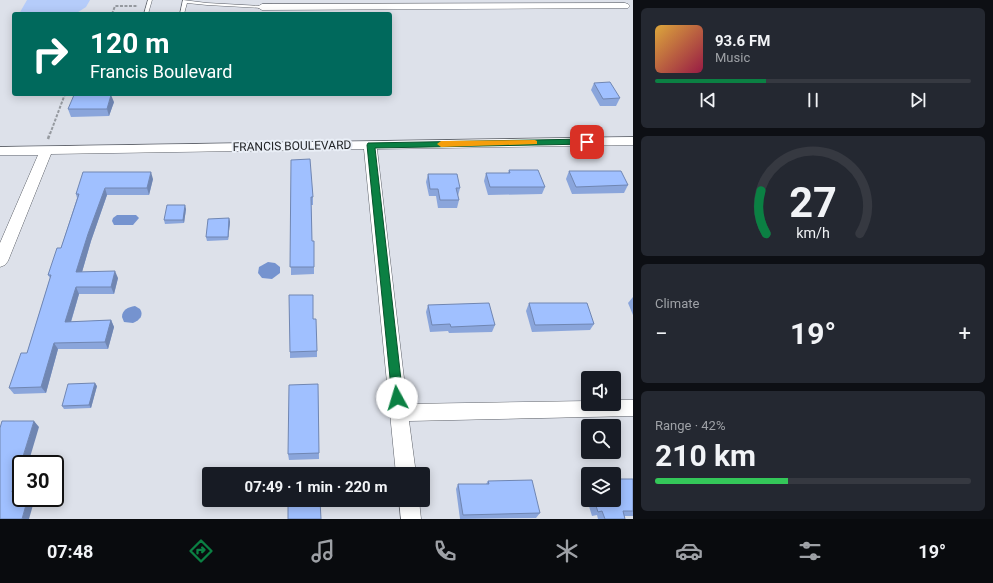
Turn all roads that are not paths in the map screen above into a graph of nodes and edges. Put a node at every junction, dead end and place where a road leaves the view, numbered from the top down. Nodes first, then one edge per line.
1 (150, 0) edge
2 (185, 0) edge
3 (429, 3) edge
4 (623, 3) edge
5 (262, 7) joint
6 (146, 12) edge
7 (182, 12) edge
8 (633, 15) edge
9 (633, 141) edge
10 (370, 145) junction
11 (46, 146) junction
12 (0, 151) edge
13 (0, 261) edge
14 (633, 408) edge
15 (399, 413) junction
16 (405, 467) edge
17 (409, 507) edge
18 (411, 519) edge

1 - 6 lane
2 - 5 lane
2 - 7 lane
3 - 4 street
3 - 5 street
4 - 8 street
9 - 10 street, FRANCIS BOULEVARD
10 - 11 street, FRANCIS BOULEVARD
10 - 15 street
11 - 12 street, FRANCIS BOULEVARD
11 - 13 street
14 - 15 street
15 - 16 street
17 - 18 street

